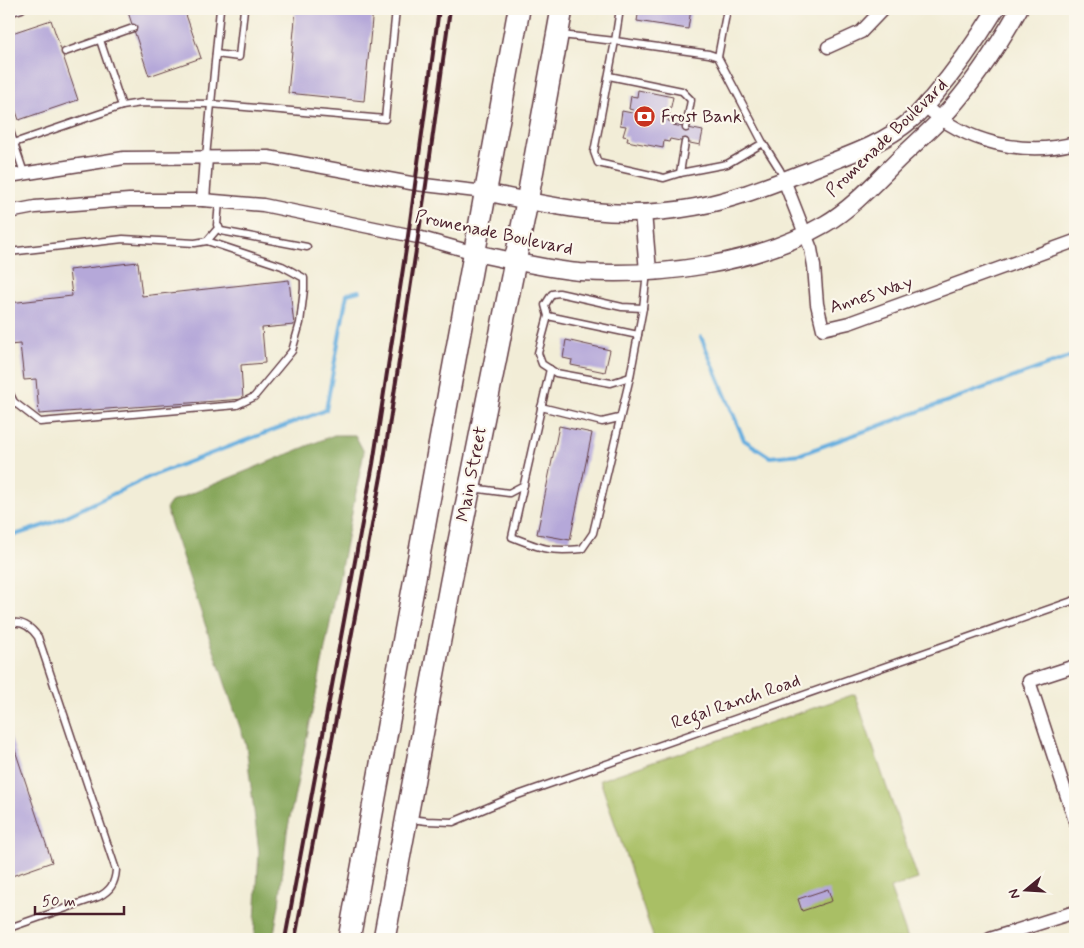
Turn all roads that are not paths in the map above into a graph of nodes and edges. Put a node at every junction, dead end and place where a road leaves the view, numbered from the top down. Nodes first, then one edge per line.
1 (22, 9) edge
2 (220, 9) edge
3 (244, 9) edge
4 (396, 9) edge
5 (519, 9) edge
6 (562, 9) edge
7 (620, 9) edge
8 (727, 9) edge
9 (883, 9) edge
10 (996, 9) edge
11 (1019, 9) edge
12 (9, 13) edge
13 (133, 28) dead end
14 (557, 35) junction
15 (100, 40) junction
16 (615, 41) junction
17 (828, 47) dead end
18 (65, 52) dead end
19 (216, 54) junction
20 (718, 58) junction
21 (608, 76) junction
22 (211, 104) junction
23 (122, 106) junction
24 (925, 106) junction
25 (940, 120) junction
26 (9, 128) edge
27 (686, 128) dead end
28 (685, 142) dead end
29 (14, 143) junction
30 (763, 143) junction
31 (1075, 143) edge
32 (206, 157) junction
33 (24, 173) junction
34 (680, 173) junction
35 (9, 176) edge
36 (784, 180) junction
37 (485, 192) junction
38 (203, 200) junction
39 (219, 202) junction
40 (527, 202) junction
41 (9, 212) edge
42 (643, 213) junction
43 (218, 227) junction
44 (806, 234) junction
45 (207, 241) junction
46 (1075, 241) edge
47 (307, 247) dead end
48 (9, 252) edge
49 (475, 254) junction
50 (514, 261) junction
51 (648, 271) junction
52 (643, 308) junction
53 (548, 316) junction
54 (638, 335) junction
55 (550, 369) junction
56 (630, 377) junction
57 (9, 392) edge
58 (542, 407) junction
59 (619, 418) junction
60 (524, 486) junction
61 (470, 488) junction
62 (1075, 600) edge
63 (9, 624) edge
64 (1075, 666) edge
65 (406, 818) junction
66 (1075, 822) edge
67 (1075, 912) edge
68 (9, 928) edge
69 (349, 939) edge
70 (384, 939) edge
71 (990, 939) edge

1 - 12 lane
2 - 19 lane
3 - 19 lane
4 - 22 lane
5 - 37 highway, Main Street
6 - 14 highway, Main Street
7 - 16 lane
8 - 20 lane
9 - 17 street
10 - 24 street, Promenade Boulevard
11 - 25 street, Promenade Boulevard
13 - 15 lane
14 - 16 lane
14 - 40 highway, Main Street
15 - 18 lane
15 - 23 lane
16 - 20 lane
16 - 21 lane
19 - 22 lane
20 - 30 lane
21 - 27 lane
21 - 34 lane
22 - 23 lane
22 - 32 lane
23 - 29 lane
24 - 25 street
24 - 36 street, Promenade Boulevard
25 - 31 street
25 - 44 street, Promenade Boulevard
26 - 29 lane
28 - 34 lane
29 - 33 lane
30 - 34 lane
30 - 36 lane
32 - 33 street, Promenade Boulevard
32 - 37 street, Promenade Boulevard
32 - 38 street
33 - 35 street, Promenade Boulevard
36 - 42 street, Promenade Boulevard
36 - 44 street, Annes Way
37 - 40 street, Promenade Boulevard
37 - 49 highway, Main Street
38 - 39 street, Promenade Boulevard
38 - 41 street, Promenade Boulevard
39 - 43 lane
39 - 49 street, Promenade Boulevard
40 - 42 street, Promenade Boulevard
40 - 50 highway, Main Street
42 - 51 street
43 - 45 lane
43 - 47 lane
44 - 46 street, Annes Way
44 - 51 street, Promenade Boulevard
45 - 48 lane
45 - 57 lane
49 - 50 street, Promenade Boulevard
49 - 69 highway, Main Street
50 - 51 street, Promenade Boulevard
50 - 61 highway, Main Street
51 - 52 lane
52 - 53 lane
52 - 54 lane
53 - 54 lane
53 - 55 lane
54 - 56 lane
55 - 56 lane
55 - 58 lane
56 - 59 lane
58 - 59 lane
58 - 60 lane
59 - 60 lane
60 - 61 lane
61 - 65 highway, Main Street
62 - 65 lane, Regal Ranch Road
63 - 68 lane
64 - 66 street
65 - 70 highway, Main Street
67 - 71 street

